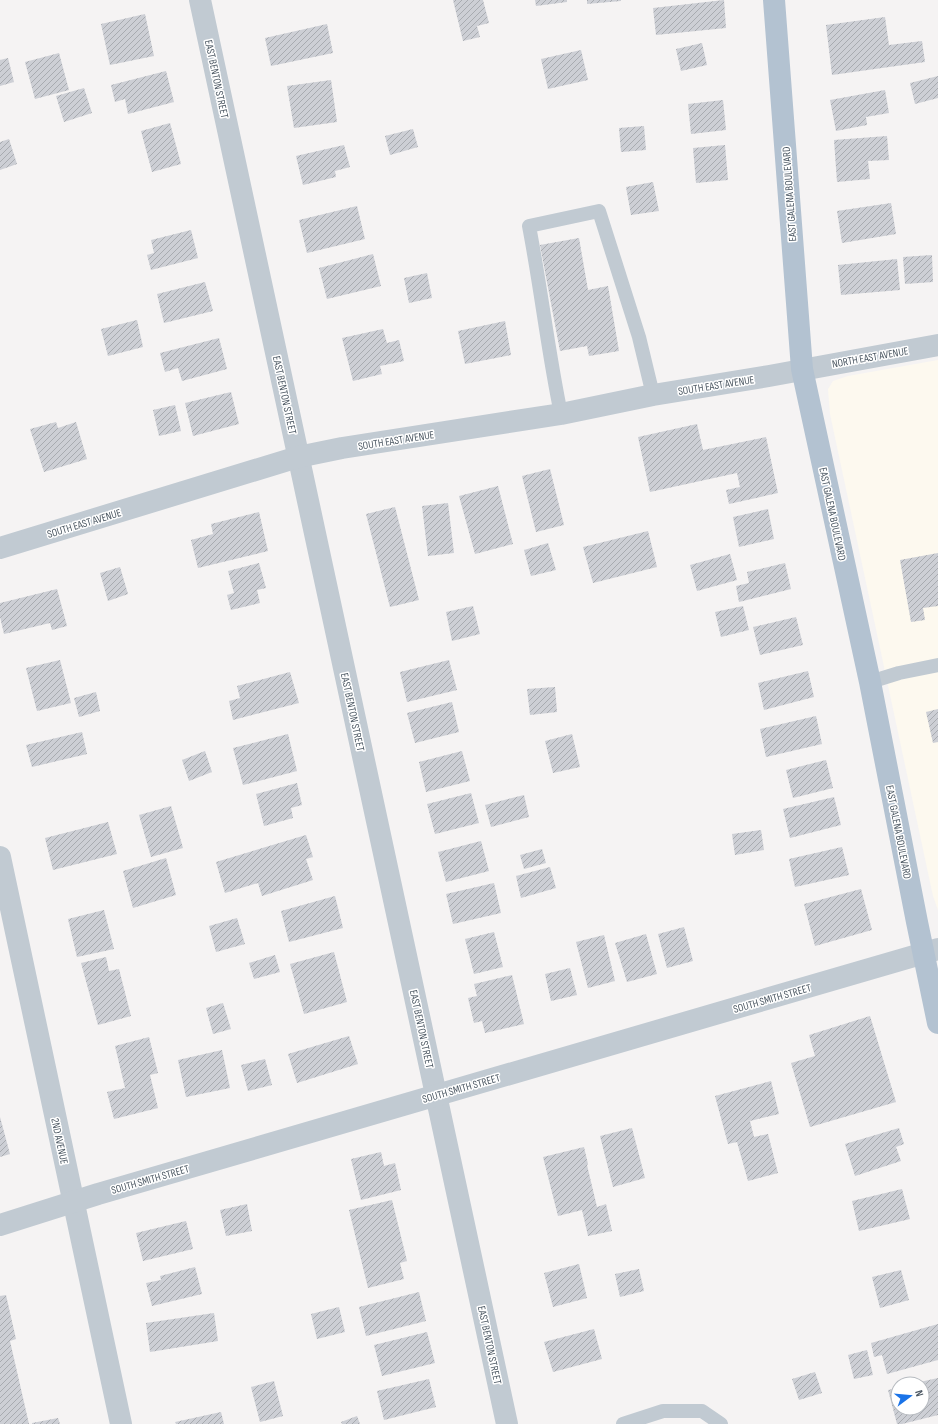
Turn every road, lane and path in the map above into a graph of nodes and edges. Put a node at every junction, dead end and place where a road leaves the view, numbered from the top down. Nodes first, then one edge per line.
1 (200, 0) edge
2 (774, 0) edge
3 (938, 345) edge
4 (802, 369) junction
5 (653, 395) junction
6 (561, 414) junction
7 (298, 457) junction
8 (0, 548) edge
9 (938, 665) edge
10 (870, 682) junction
11 (0, 857) edge
12 (931, 952) edge
13 (938, 1023) edge
14 (436, 1095) junction
15 (73, 1202) junction
16 (0, 1225) edge
17 (120, 1424) edge
18 (507, 1424) edge
19 (623, 1424) edge
20 (722, 1424) edge

1 - 7 street, EAST BENTON STREET
2 - 4 main road, EAST GALENA BOULEVARD
3 - 4 street, NORTH EAST AVENUE
4 - 5 street, SOUTH EAST AVENUE
4 - 10 main road, EAST GALENA BOULEVARD
5 - 6 street, SOUTH EAST AVENUE
5 - 6 lane
6 - 7 street, SOUTH EAST AVENUE
7 - 8 street, SOUTH EAST AVENUE
7 - 14 street, EAST BENTON STREET
9 - 10 lane
10 - 12 main road, EAST GALENA BOULEVARD
11 - 15 street, 2ND AVENUE
12 - 13 main road, EAST GALENA BOULEVARD
12 - 14 street, SOUTH SMITH STREET
14 - 15 street, SOUTH SMITH STREET
14 - 18 street, EAST BENTON STREET
15 - 16 street, SOUTH SMITH STREET
15 - 17 street, 2ND AVENUE
19 - 20 lane

